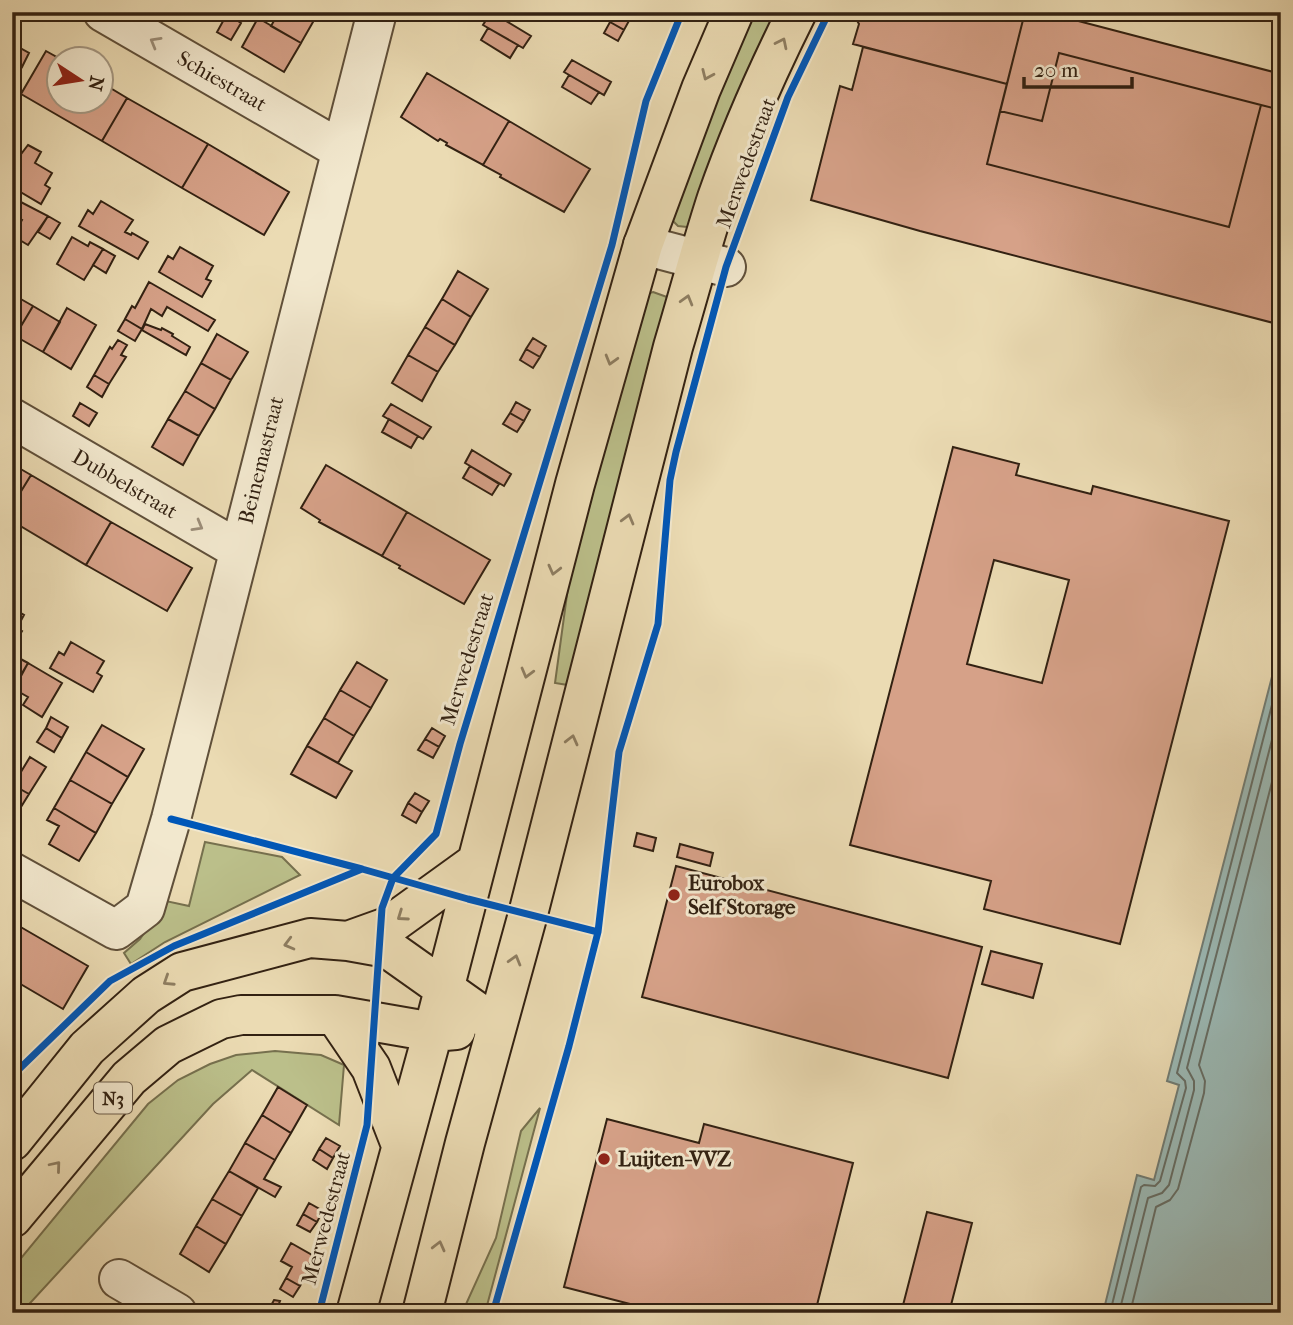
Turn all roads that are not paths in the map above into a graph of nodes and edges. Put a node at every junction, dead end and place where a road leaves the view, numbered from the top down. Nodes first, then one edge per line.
1 (103, 12) edge
2 (377, 12) edge
3 (734, 12) edge
4 (797, 12) edge
5 (341, 150) junction
6 (643, 245) junction
7 (712, 264) junction
8 (12, 418) edge
9 (239, 550) junction
10 (477, 862) junction
11 (12, 872) edge
12 (348, 941) junction
13 (444, 987) junction
14 (335, 1015) junction
15 (496, 1026) junction
16 (433, 1032) junction
17 (12, 1141) edge
18 (401, 1145) junction
19 (12, 1218) edge
20 (119, 1279) dead end
21 (177, 1313) edge
22 (356, 1313) edge
23 (422, 1313) edge

5 -> 1 street, Schiestraat
2 - 5 street, Beinemastraat
3 -> 6 main road
7 -> 4 main road, Merwedestraat
5 - 9 street, Beinemastraat
6 - 7 street
6 -> 10 main road
15 -> 7 main road, Merwedestraat
8 -> 9 street, Dubbelstraat
9 - 11 street, Beinemastraat
10 -> 12 main road
10 - 13 main road
12 - 13 main road, N3
12 -> 17 main road, N3
13 - 15 main road
13 - 16 main road
14 - 16 main road, N3
14 - 18 main road
19 -> 14 main road, N3
15 - 16 main road
23 -> 15 main road, Merwedestraat
16 - 18 main road
18 - 22 main road
20 - 21 street

